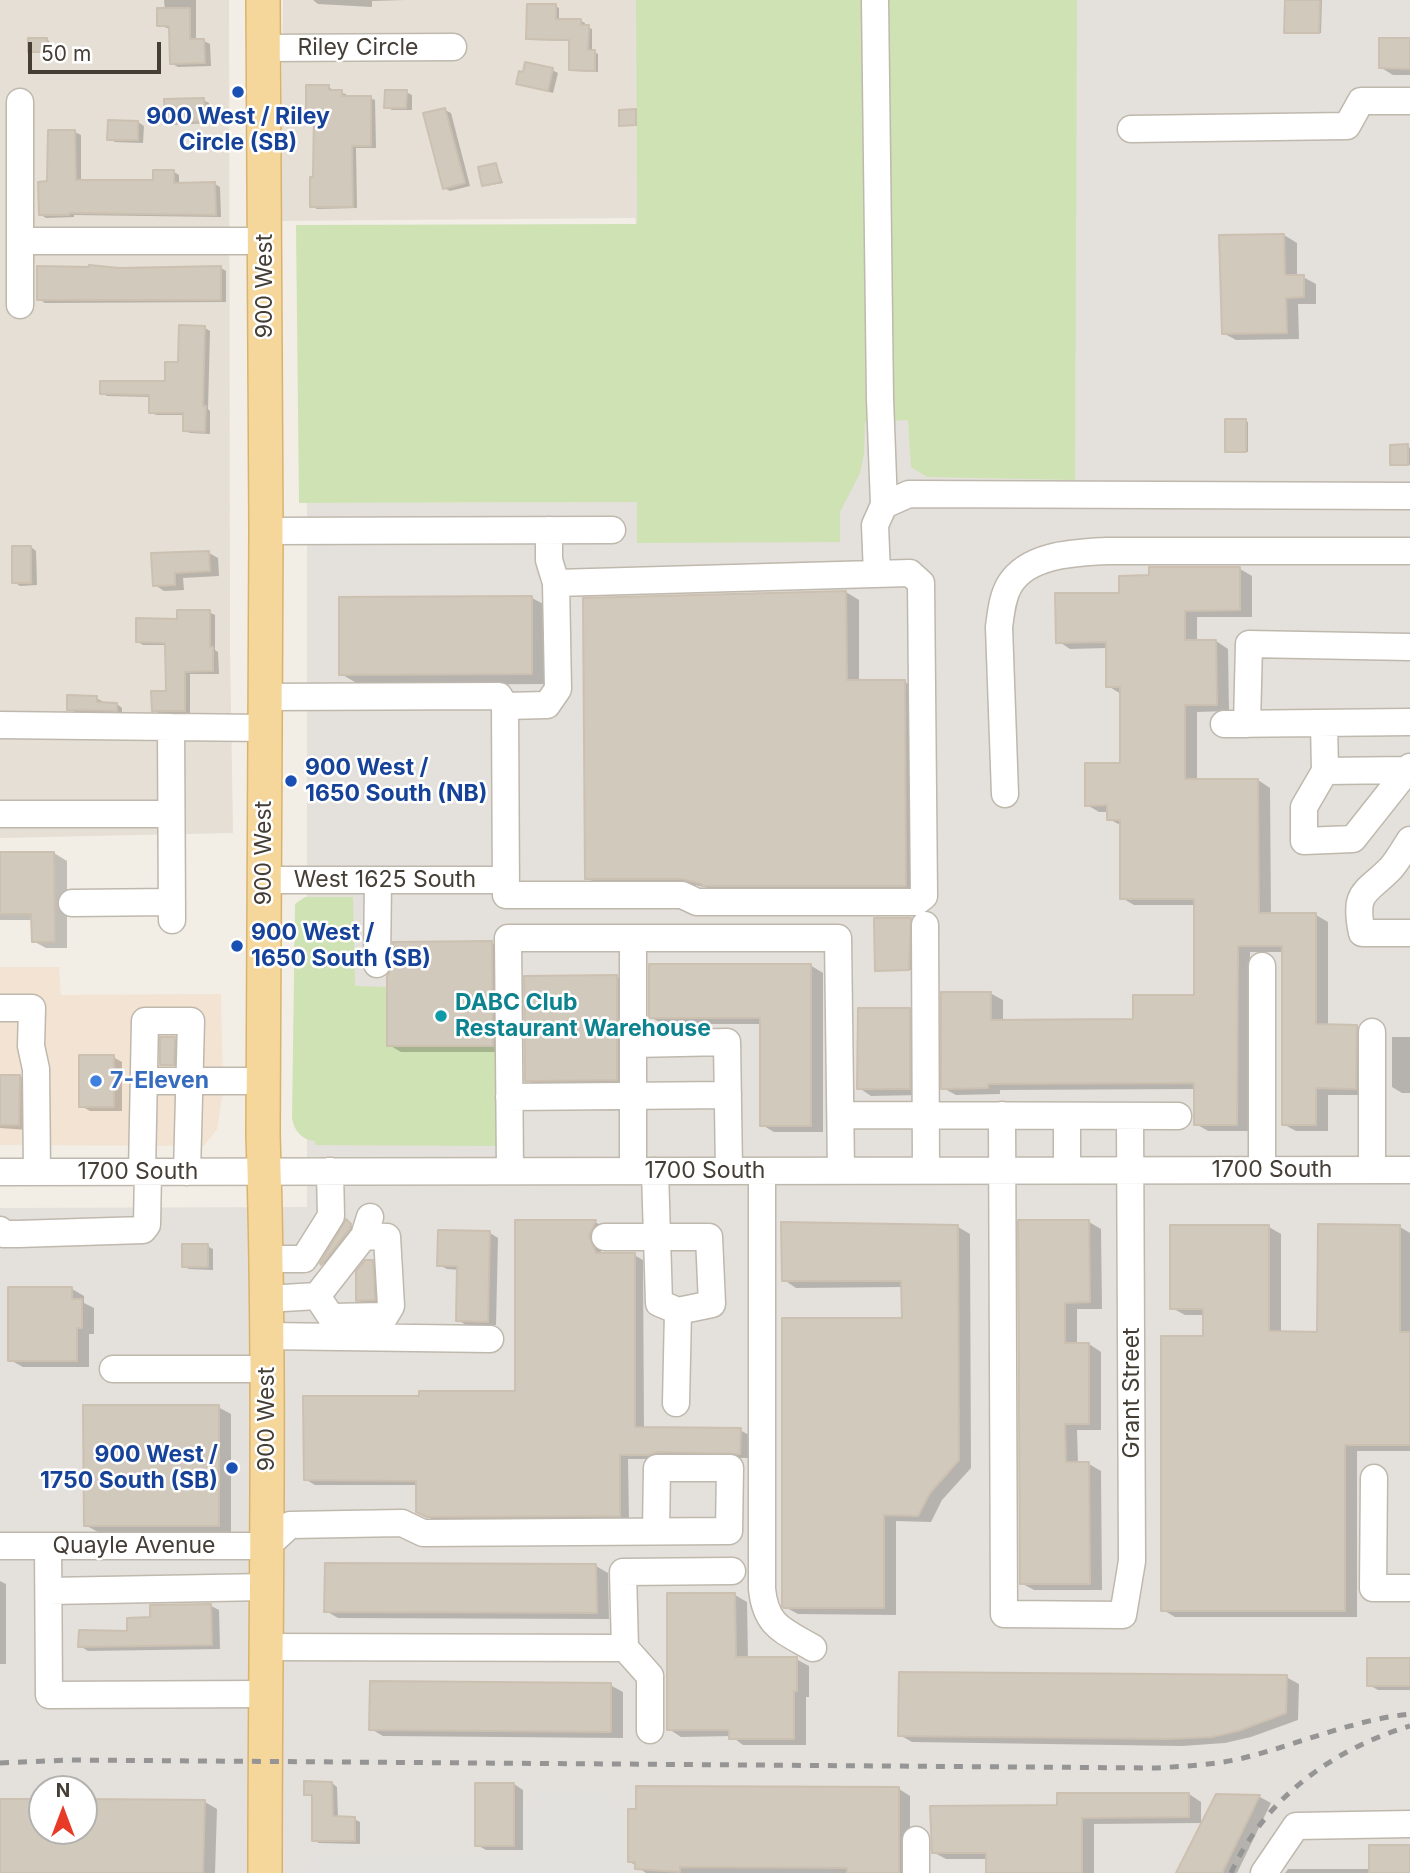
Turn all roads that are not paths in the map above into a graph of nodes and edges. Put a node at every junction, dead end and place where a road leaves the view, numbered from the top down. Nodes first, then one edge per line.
1 (263, 0) edge
2 (874, 0) edge
3 (453, 47) dead end
4 (264, 48) junction
5 (1410, 101) edge
6 (20, 102) dead end
7 (1131, 129) dead end
8 (20, 241) junction
9 (265, 242) junction
10 (20, 305) dead end
11 (1410, 496) edge
12 (884, 505) junction
13 (550, 530) junction
14 (612, 530) dead end
15 (266, 531) junction
16 (1410, 551) edge
17 (877, 574) junction
18 (556, 583) junction
19 (1410, 647) edge
20 (505, 706) junction
21 (265, 713) junction
22 (1410, 722) edge
23 (1324, 723) junction
24 (0, 725) edge
25 (171, 727) junction
26 (1409, 769) edge
27 (1325, 771) junction
28 (1005, 794) dead end
29 (0, 814) edge
30 (171, 814) junction
31 (1410, 840) edge
32 (264, 880) junction
33 (378, 880) junction
34 (506, 880) junction
35 (72, 902) dead end
36 (925, 925) dead end
37 (1410, 933) edge
38 (634, 938) junction
39 (377, 964) dead end
40 (1262, 966) dead end
41 (0, 1008) edge
42 (1372, 1032) dead end
43 (634, 1044) junction
44 (144, 1081) junction
45 (263, 1081) junction
46 (190, 1082) junction
47 (728, 1095) junction
48 (634, 1096) junction
49 (509, 1097) junction
50 (841, 1115) junction
51 (926, 1115) junction
52 (1002, 1115) junction
53 (1067, 1116) junction
54 (1130, 1116) junction
55 (1178, 1116) dead end
56 (926, 1170) junction
57 (1003, 1170) junction
58 (1067, 1170) junction
59 (1131, 1170) junction
60 (1262, 1170) junction
61 (1372, 1170) junction
62 (1410, 1170) edge
63 (330, 1171) junction
64 (372, 1171) junction
65 (510, 1171) junction
66 (644, 1171) junction
67 (729, 1171) junction
68 (762, 1171) junction
69 (841, 1171) junction
70 (0, 1172) edge
71 (37, 1172) junction
72 (145, 1172) junction
73 (187, 1172) junction
74 (264, 1172) junction
75 (331, 1216) junction
76 (367, 1227) junction
77 (0, 1230) edge
78 (605, 1237) dead end
79 (657, 1237) junction
80 (266, 1259) junction
81 (304, 1259) junction
82 (311, 1297) junction
83 (266, 1299) junction
84 (678, 1311) junction
85 (266, 1336) junction
86 (490, 1339) dead end
87 (113, 1369) dead end
88 (266, 1369) junction
89 (676, 1403) dead end
90 (1374, 1478) dead end
91 (656, 1531) dead end
92 (0, 1546) edge
93 (48, 1546) junction
94 (267, 1546) junction
95 (732, 1571) dead end
96 (266, 1587) junction
97 (1410, 1588) edge
98 (49, 1591) junction
99 (265, 1647) junction
100 (625, 1648) junction
101 (813, 1648) dead end
102 (265, 1694) junction
103 (650, 1730) dead end
104 (1410, 1825) edge
105 (916, 1840) dead end
106 (265, 1873) edge
107 (916, 1873) edge
108 (1264, 1873) edge

1 - 4 main road, 900 West
2 - 12 street
3 - 4 street, Riley Circle
4 - 9 main road, 900 West
5 - 7 street
6 - 8 street
8 - 9 street
8 - 10 street
9 - 15 main road, 900 West
11 - 12 street
12 - 17 street
13 - 14 street
13 - 15 street
13 - 18 street
15 - 21 main road, 900 West
16 - 28 street
17 - 18 street
17 - 34 street
18 - 20 street
19 - 23 street
20 - 21 street
20 - 34 street
21 - 25 street
21 - 32 main road, 900 West
22 - 23 street
23 - 27 street
24 - 25 street
25 - 30 street
26 - 27 street
26 - 27 street
29 - 30 street
30 - 35 street
31 - 37 street
32 - 33 street, West 1625 South
32 - 45 main road, 900 West
33 - 34 street, West 1625 South
33 - 39 street
36 - 51 street
38 - 43 street
38 - 49 street
38 - 50 street
40 - 60 street
41 - 71 street
42 - 61 street
43 - 47 street
43 - 48 street
44 - 46 street
44 - 46 street
44 - 72 street
45 - 46 street
45 - 74 main road, 900 West
46 - 73 street
47 - 48 street
47 - 67 street
48 - 49 street
48 - 66 street
49 - 65 street
50 - 51 street
50 - 69 street
51 - 52 street
51 - 56 street
52 - 53 street
52 - 57 street
53 - 54 street
53 - 58 street
54 - 55 street
54 - 59 street, Grant Street
56 - 57 street, 1700 South
56 - 69 street, 1700 South
57 - 58 street, 1700 South
57 - 59 street, Grant Street
58 - 59 street, 1700 South
59 - 60 street, 1700 South
60 - 61 street, 1700 South
61 - 62 street, 1700 South
63 - 64 street, 1700 South
63 - 74 street, 1700 South
63 - 75 street
64 - 65 street, 1700 South
64 - 76 street
65 - 66 street, 1700 South
66 - 67 street, 1700 South
66 - 79 street
67 - 68 street, 1700 South
68 - 69 street, 1700 South
68 - 101 street
70 - 71 street, 1700 South
71 - 72 street, 1700 South
72 - 73 street, 1700 South
72 - 77 street
73 - 74 street, 1700 South
74 - 80 main road, 900 West
75 - 76 street
75 - 81 street
76 - 82 street
76 - 82 street
78 - 79 street
79 - 84 street
79 - 84 street
80 - 81 street
80 - 83 main road, 900 West
81 - 82 street
82 - 83 street
83 - 85 main road, 900 West
84 - 89 street
85 - 86 street
85 - 88 main road, 900 West
87 - 88 street
88 - 94 main road, 900 West
90 - 97 street
91 - 94 street
92 - 93 street, Quayle Avenue
93 - 94 street, Quayle Avenue
93 - 98 street
94 - 96 main road, 900 West
95 - 100 street
96 - 98 street
96 - 99 main road, 900 West
98 - 102 street
99 - 100 street
99 - 102 main road, 900 West
100 - 103 street
102 - 106 main road, 900 West
104 - 108 street
105 - 107 street

